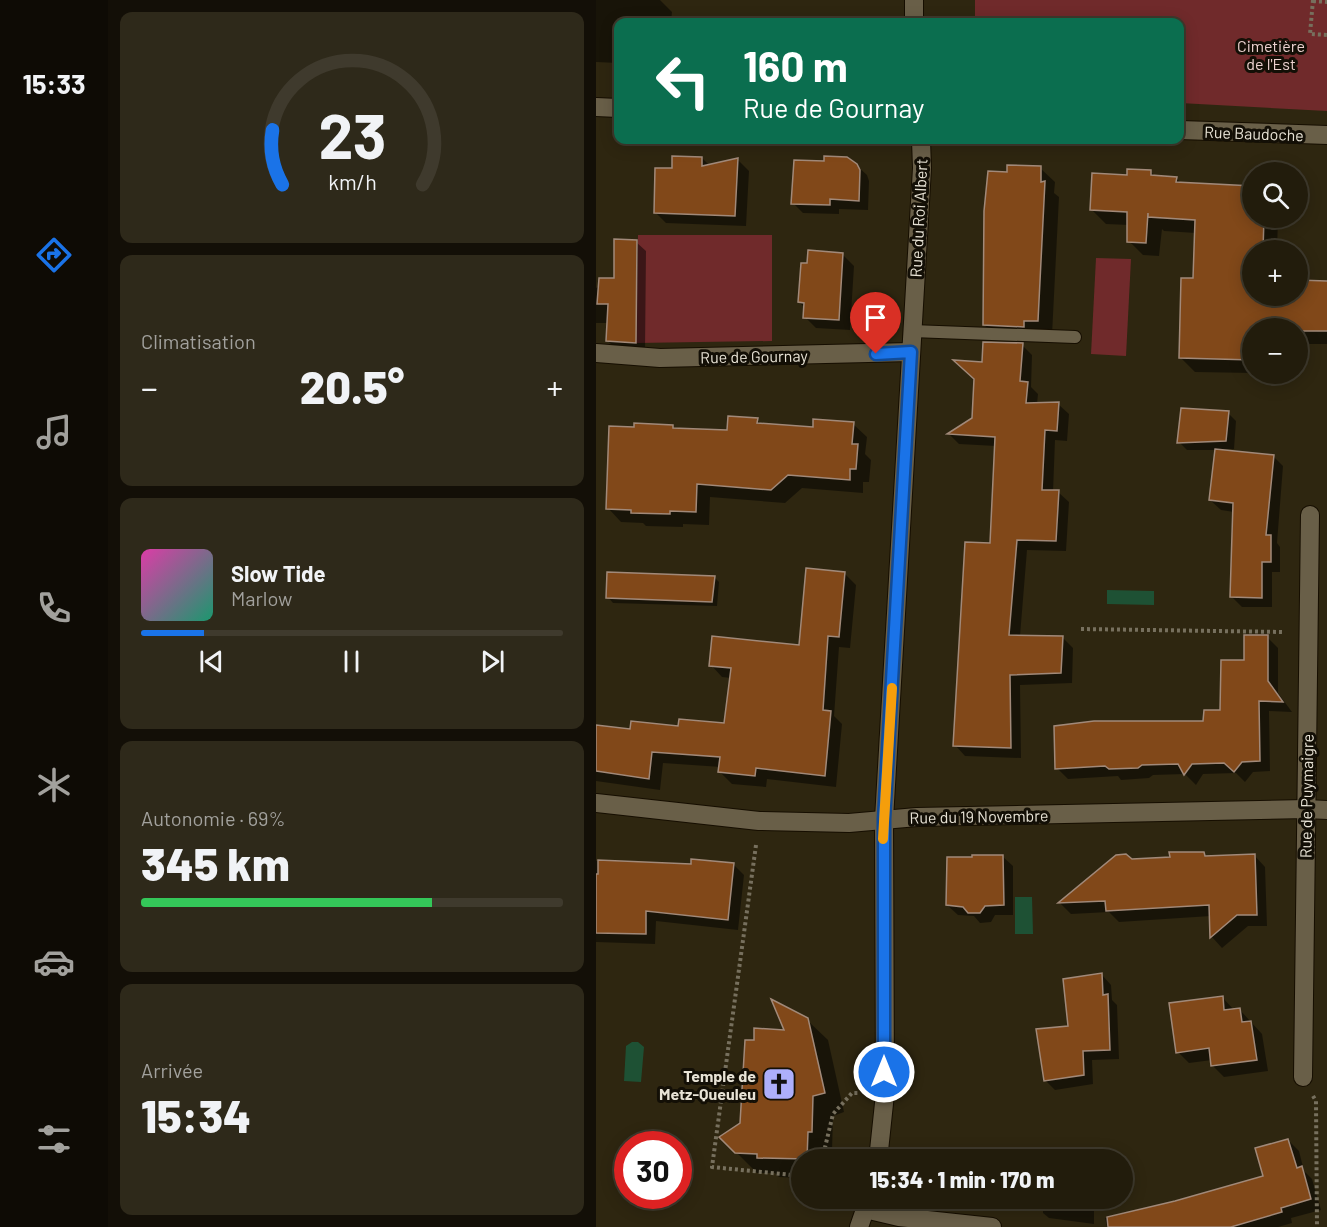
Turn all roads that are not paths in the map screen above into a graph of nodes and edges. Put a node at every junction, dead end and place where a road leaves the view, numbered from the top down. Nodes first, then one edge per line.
1 (914, 0) edge
2 (914, 18) edge
3 (596, 108) edge
4 (614, 108) edge
5 (1184, 130) edge
6 (1328, 135) edge
7 (921, 144) edge
8 (912, 332) junction
9 (1075, 338) dead end
10 (911, 352) junction
11 (596, 353) edge
12 (1310, 515) dead end
13 (596, 803) edge
14 (1306, 808) junction
15 (1328, 810) edge
16 (884, 819) junction
17 (1303, 1077) dead end
18 (879, 1149) edge
19 (865, 1209) edge
20 (878, 1209) edge
21 (859, 1227) edge
22 (992, 1227) edge

1 - 2 street
3 - 4 street
5 - 6 street, Rue Baudoche
7 - 8 street, Rue du Roi Albert
8 - 9 lane
8 - 10 street, Rue du Roi Albert
10 - 11 street, Rue de Gournay
10 - 16 street, Rue du Roi Albert
12 - 14 street, Rue de Puymaigre
13 - 16 street, Rue du 19 Novembre
14 - 15 street, Rue du 19 Novembre
14 - 16 street, Rue du 19 Novembre
14 - 17 street, Rue de Puymaigre
16 - 18 street, Rue du Roi Albert
19 - 21 street
20 - 22 street

